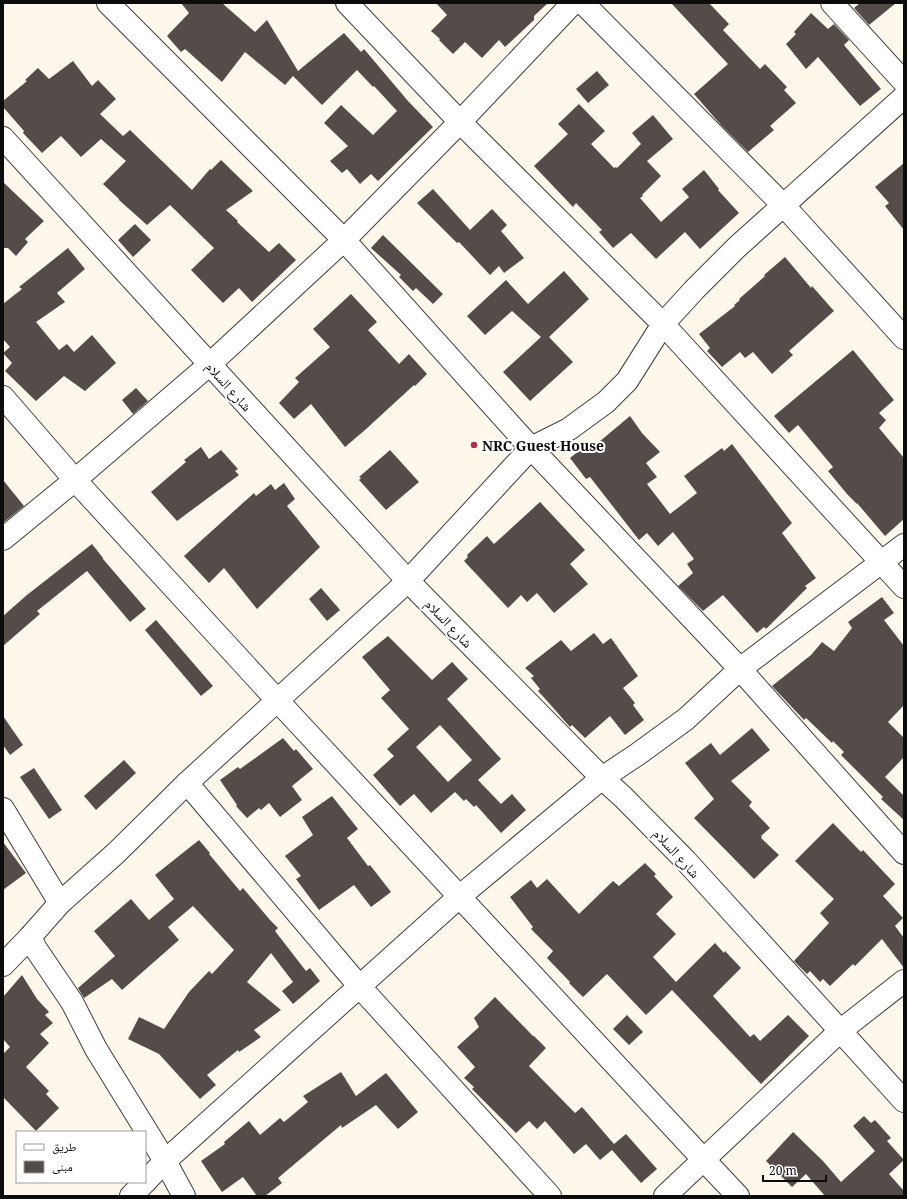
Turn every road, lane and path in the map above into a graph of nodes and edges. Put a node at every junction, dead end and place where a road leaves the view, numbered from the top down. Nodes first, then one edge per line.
1 (108, 3) edge
2 (347, 3) edge
3 (573, 3) edge
4 (583, 3) edge
5 (832, 3) edge
6 (904, 82) edge
7 (904, 97) edge
8 (460, 122) junction
9 (3, 138) edge
10 (784, 206) junction
11 (344, 240) junction
12 (663, 324) junction
13 (904, 338) edge
14 (210, 364) junction
15 (3, 397) edge
16 (531, 448) junction
17 (75, 480) junction
18 (3, 539) edge
19 (904, 545) edge
20 (881, 561) junction
21 (408, 581) junction
22 (904, 587) edge
23 (740, 669) junction
24 (277, 700) junction
25 (602, 778) junction
26 (187, 783) junction
27 (3, 809) edge
28 (904, 853) edge
29 (459, 897) junction
30 (60, 903) junction
31 (30, 937) junction
32 (3, 965) edge
33 (904, 981) edge
34 (360, 987) junction
35 (840, 1031) junction
36 (904, 1101) edge
37 (703, 1160) junction
38 (165, 1161) junction
39 (146, 1181) edge
40 (144, 1183) edge
41 (132, 1196) edge
42 (184, 1196) edge
43 (550, 1196) edge
44 (665, 1196) edge
45 (738, 1196) edge

1 - 11 street
2 - 8 street
3 - 8 street
4 - 10 street
5 - 6 street
7 - 10 street
8 - 11 street
8 - 12 street
9 - 14 street, شارع السلام
10 - 12 street
10 - 13 street
11 - 14 street
11 - 16 street
12 - 16 street
12 - 20 street
14 - 17 street
14 - 21 street, شارع السلام
15 - 17 street
16 - 21 street
16 - 23 street
17 - 18 street
17 - 24 street
19 - 20 street
20 - 22 street
20 - 23 street
21 - 24 street
21 - 25 street, شارع السلام
23 - 25 street
23 - 28 street
24 - 26 street
24 - 29 street
25 - 29 street
25 - 35 street, شارع السلام
26 - 30 street
26 - 34 street
27 - 30 street
29 - 34 street
29 - 37 street
30 - 31 street
31 - 32 street
31 - 38 street
33 - 35 street
34 - 38 street
34 - 43 street
35 - 36 street, شارع السلام
35 - 37 street
37 - 44 street
37 - 45 street
38 - 39 street
38 - 42 street
40 - 41 street

